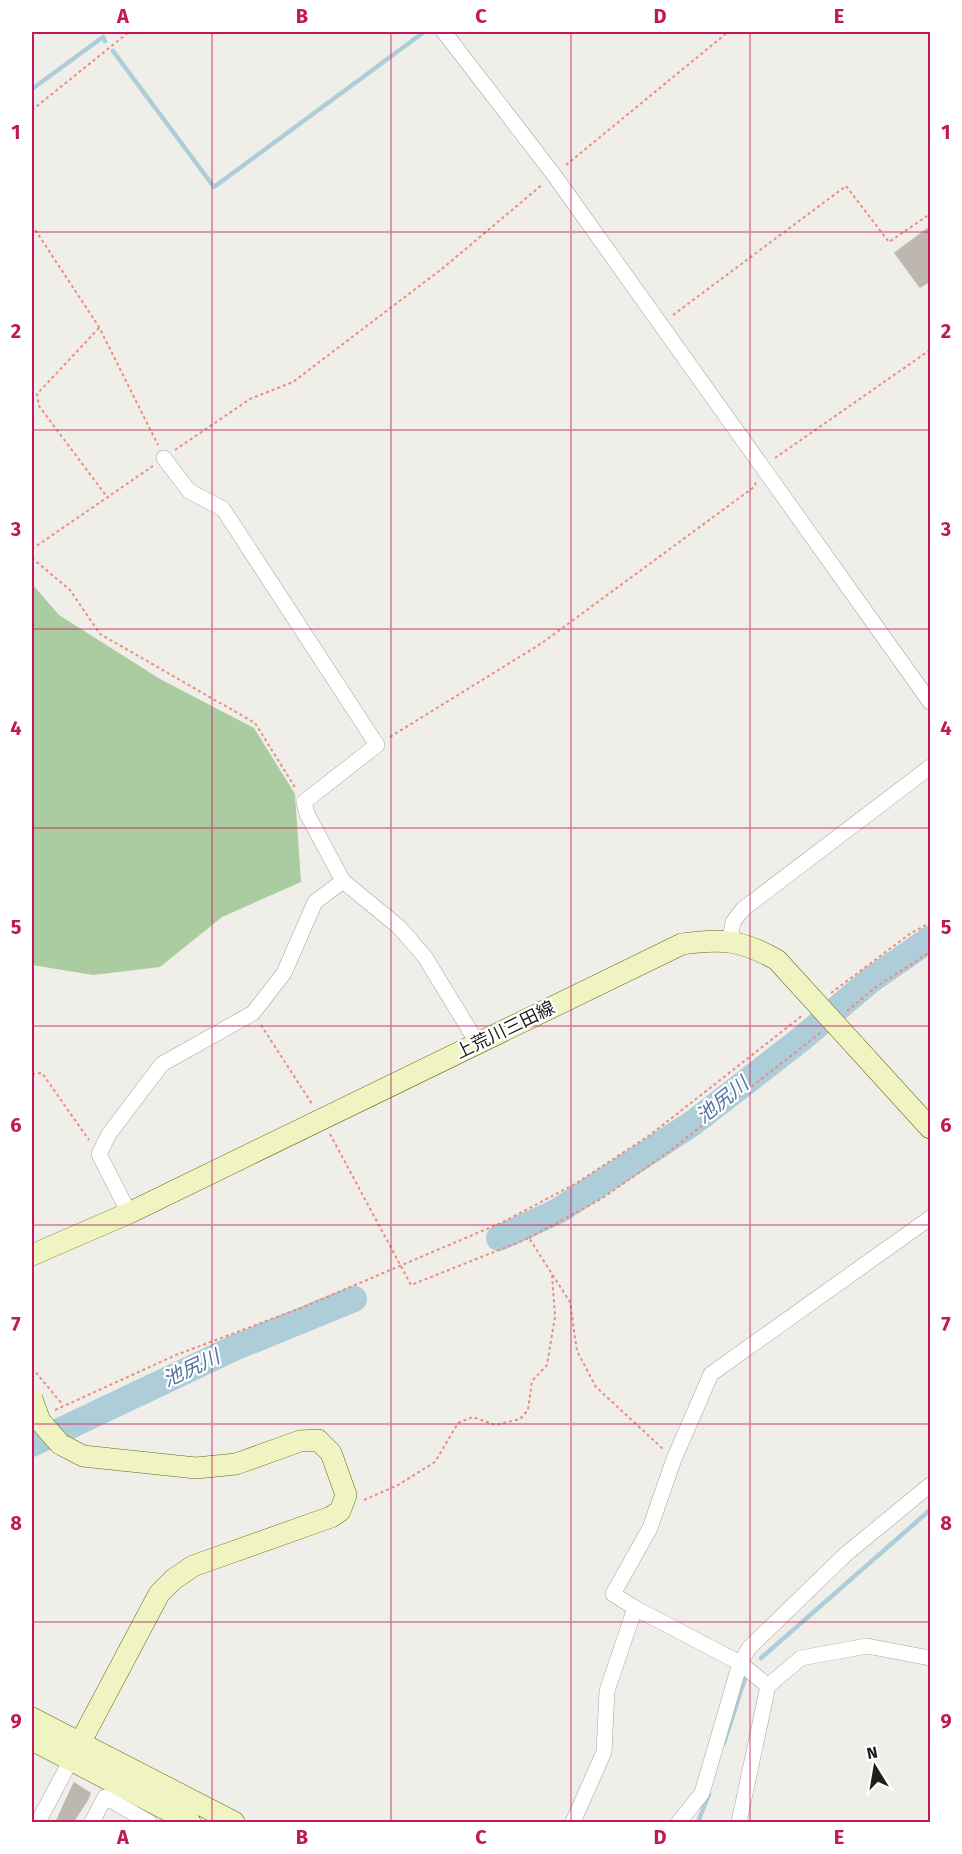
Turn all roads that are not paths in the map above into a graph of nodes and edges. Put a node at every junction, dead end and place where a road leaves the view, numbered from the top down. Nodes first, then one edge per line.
1 (444, 32) edge
2 (164, 458) road end
3 (930, 702) edge
4 (930, 767) edge
5 (344, 881) junction
6 (730, 940) junction
7 (477, 1044) junction
8 (930, 1128) edge
9 (129, 1213) junction
10 (930, 1218) edge
11 (32, 1255) edge
12 (32, 1399) edge
13 (930, 1485) edge
14 (635, 1608) junction
15 (930, 1658) edge
16 (741, 1663) junction
17 (768, 1686) junction
18 (32, 1718) edge
19 (32, 1740) edge
20 (76, 1752) junction
21 (38, 1822) edge
22 (92, 1822) edge
23 (149, 1822) edge
24 (190, 1822) edge
25 (234, 1822) edge
26 (573, 1822) edge
27 (679, 1822) edge
28 (740, 1822) edge

1 - 3 street
2 - 5 street
4 - 6 street
5 - 7 street
5 - 9 street
6 - 7 street, 上荒川三田線
6 - 8 street, 上荒川三田線
7 - 9 street, 上荒川三田線
9 - 11 street, 上荒川三田線
10 - 14 street
12 - 20 street, bridge
13 - 16 street
14 - 16 street
14 - 26 street
15 - 17 street
16 - 17 street
16 - 27 street
17 - 28 street
18 - 20 street
19 - 20 street
20 - 21 street
20 - 24 street
20 - 25 street
22 - 23 street

